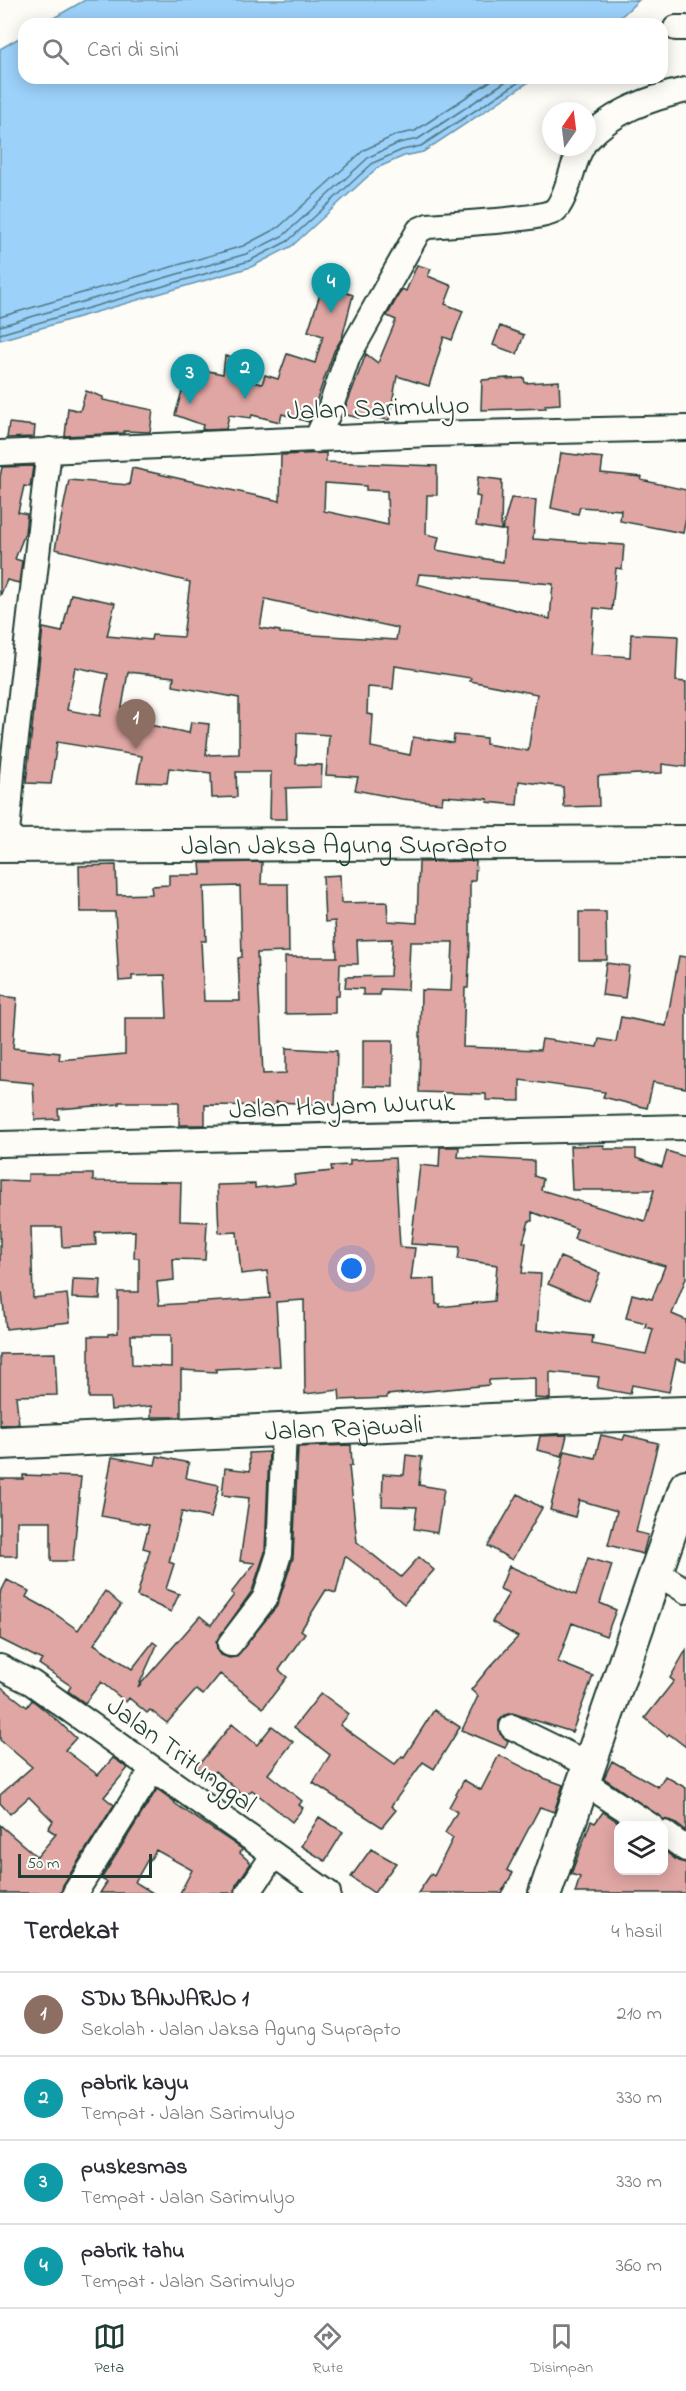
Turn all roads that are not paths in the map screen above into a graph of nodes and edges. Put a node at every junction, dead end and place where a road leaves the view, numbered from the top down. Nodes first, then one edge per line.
1 (686, 90) edge
2 (596, 131) edge
3 (577, 156) edge
4 (686, 428) edge
5 (316, 440) junction
6 (49, 450) junction
7 (0, 453) edge
8 (686, 842) edge
9 (3, 846) edge
10 (686, 1127) edge
11 (0, 1144) edge
12 (686, 1413) edge
13 (284, 1430) junction
14 (0, 1443) edge
15 (686, 1486) edge
16 (656, 1572) junction
17 (686, 1591) edge
18 (230, 1644) dead end
19 (0, 1667) edge
20 (512, 1727) dead end
21 (153, 1769) junction
22 (587, 1774) junction
23 (645, 1821) edge
24 (668, 1836) edge
25 (686, 1849) edge
26 (273, 1856) junction
27 (75, 1893) edge
28 (248, 1893) edge
29 (328, 1893) edge
30 (545, 1893) edge

1 - 2 street
3 - 5 street
4 - 5 street, Jalan Sarimulyo
5 - 6 street, Jalan Sarimulyo
6 - 7 street, Jalan Sarimulyo
6 - 9 street
8 - 9 main road, Jalan Jaksa Agung Suprapto
10 - 11 street, Jalan Hayam Wuruk
12 - 13 main road, Jalan Rajawali
13 - 14 main road, Jalan Rajawali
13 - 18 street
15 - 16 main road
16 - 17 street
16 - 22 main road
19 - 21 street, Jalan Tritunggal
20 - 22 street
21 - 26 street, Jalan Tritunggal
21 - 27 street
22 - 23 street
22 - 30 main road
24 - 25 street
26 - 28 street
26 - 29 street, Jalan Tritunggal

